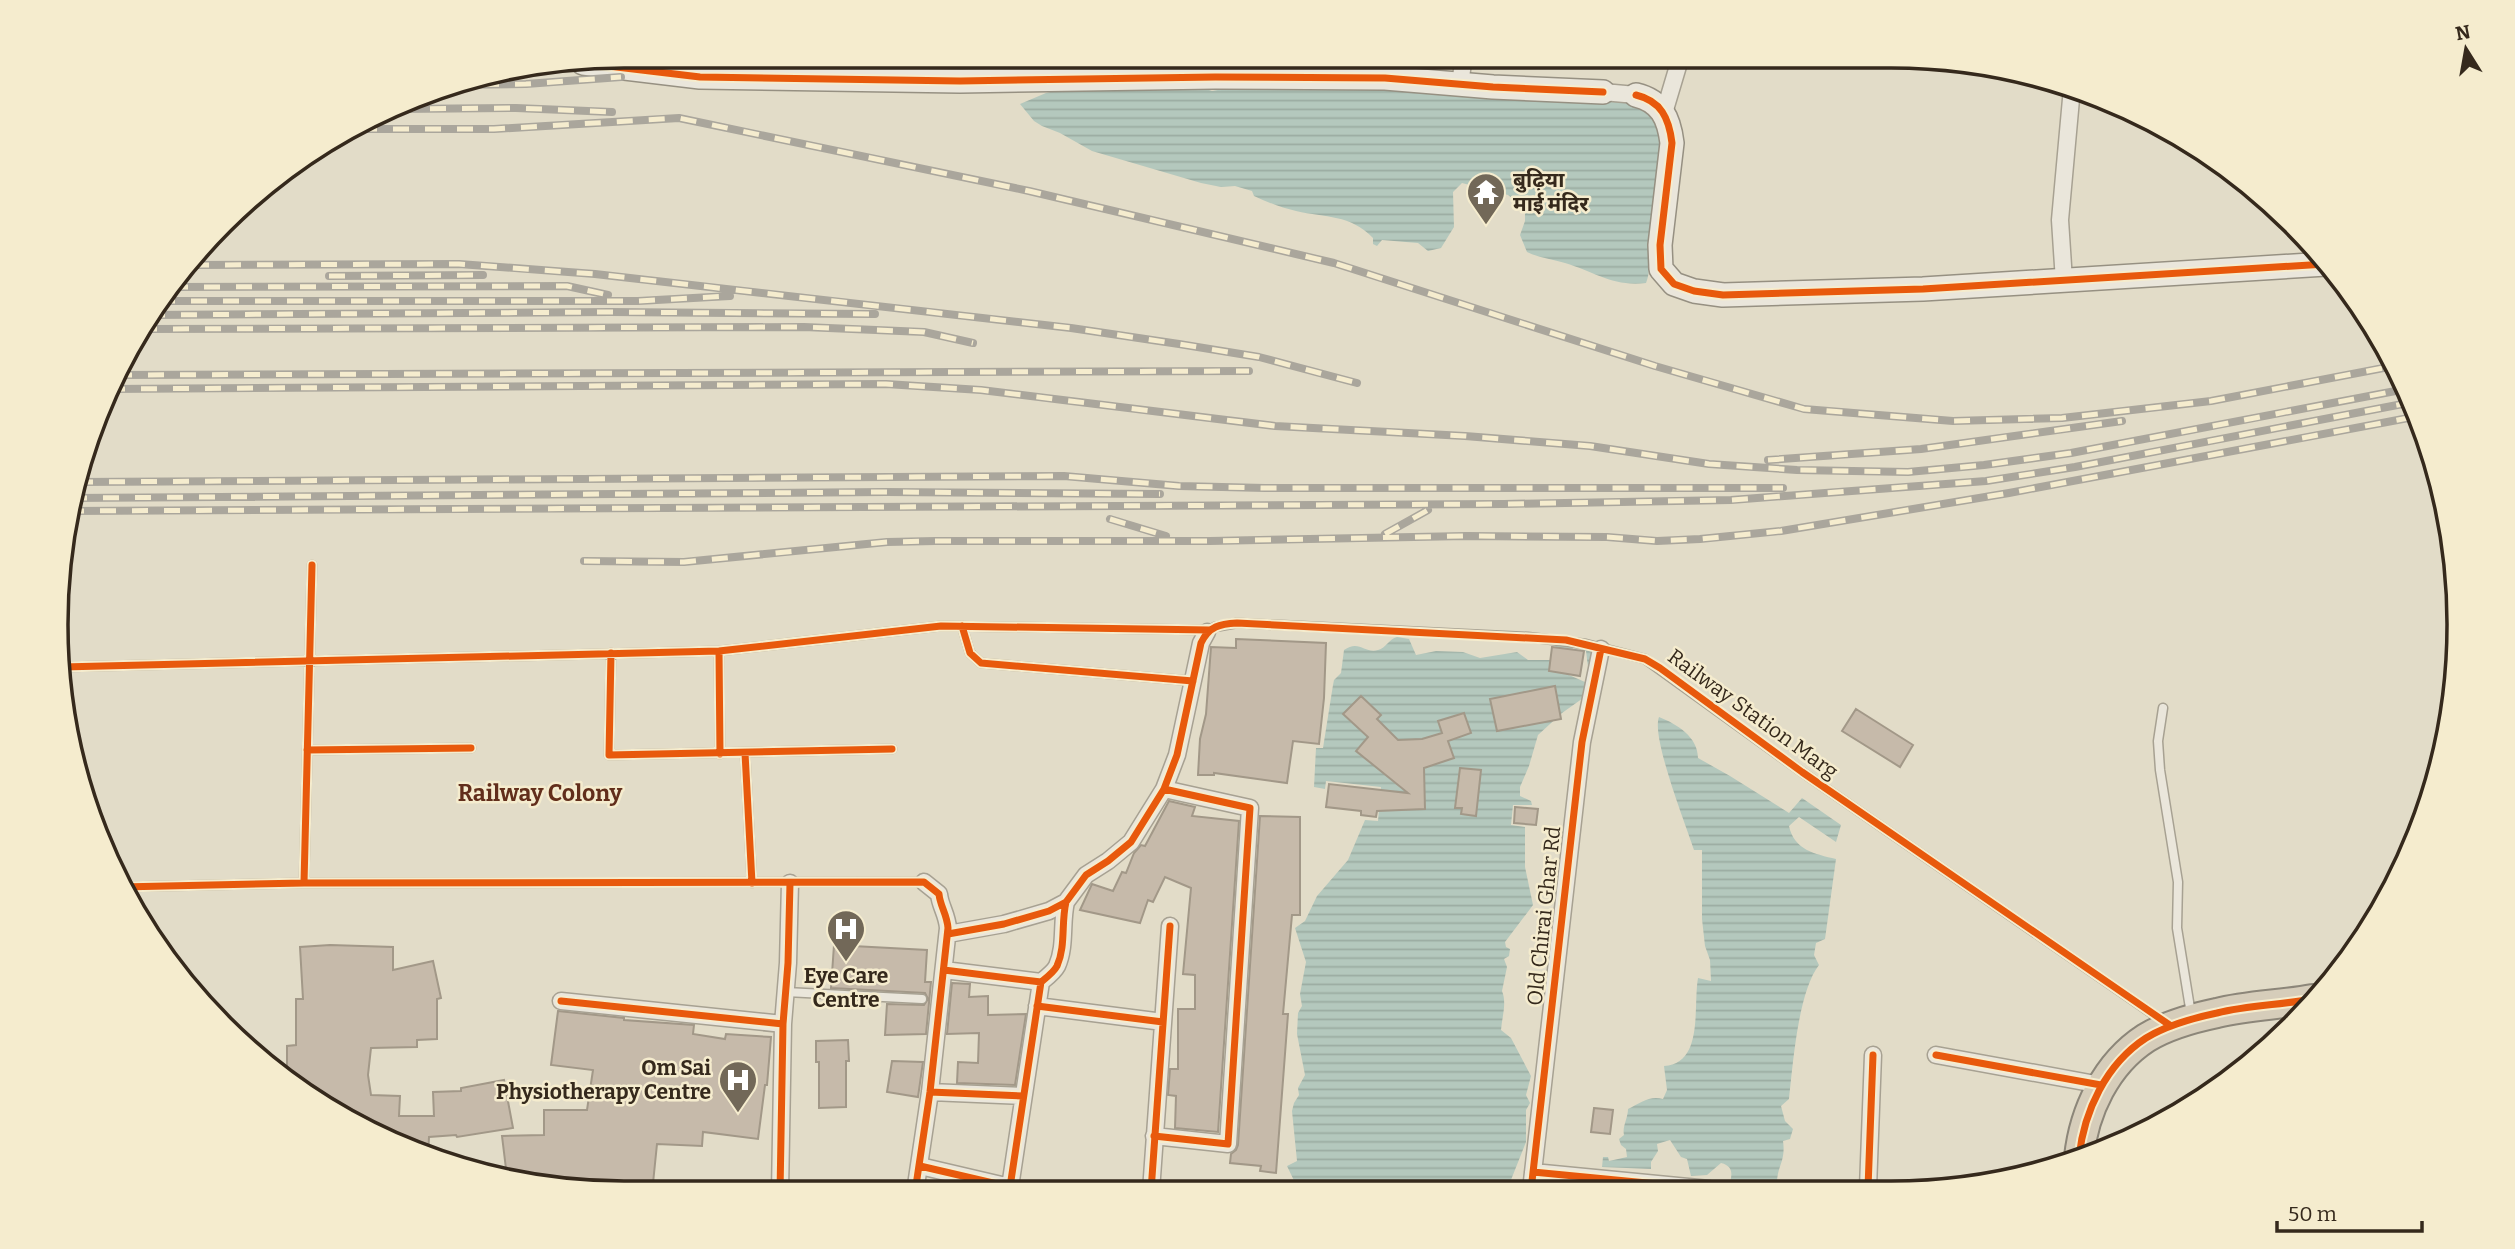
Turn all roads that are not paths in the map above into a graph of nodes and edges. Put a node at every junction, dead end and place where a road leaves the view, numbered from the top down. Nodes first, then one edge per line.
1 (632, 68) edge
2 (1462, 68) edge
3 (1677, 68) edge
4 (1460, 84) junction
5 (1603, 92) joint
6 (1636, 95) joint
7 (2071, 99) edge
8 (1664, 113) junction
9 (2315, 265) edge
10 (2064, 281) junction
11 (312, 565) dead end
12 (962, 626) junction
13 (1208, 631) junction
14 (1601, 649) junction
15 (719, 651) junction
16 (611, 653) junction
17 (310, 660) junction
18 (70, 667) edge
19 (1193, 681) junction
20 (2163, 708) dead end
21 (471, 748) dead end
22 (892, 749) dead end
23 (307, 750) junction
24 (745, 753) junction
25 (720, 754) junction
26 (1164, 789) junction
27 (924, 882) joint
28 (304, 883) junction
29 (752, 883) junction
30 (790, 883) junction
31 (134, 887) edge
32 (1066, 902) junction
33 (1170, 926) dead end
34 (948, 934) junction
35 (944, 970) junction
36 (1041, 982) junction
37 (786, 992) junction
38 (922, 999) dead end
39 (561, 1001) dead end
40 (2300, 1001) edge
41 (1037, 1006) junction
42 (1163, 1021) junction
43 (2181, 1023) junction
44 (783, 1024) junction
45 (1873, 1055) dead end
46 (1936, 1055) dead end
47 (2101, 1085) junction
48 (930, 1092) junction
49 (1023, 1096) junction
50 (1154, 1136) junction
51 (2082, 1146) edge
52 (920, 1166) junction
53 (1533, 1171) junction
54 (780, 1181) edge
55 (917, 1181) edge
56 (984, 1181) edge
57 (1011, 1181) edge
58 (1152, 1181) edge
59 (1532, 1181) edge
60 (1631, 1181) edge
61 (1868, 1181) edge

1 - 4 street
2 - 4 street
3 - 8 street
4 - 5 street
5 - 6 street
6 - 8 street
7 - 10 street
8 - 10 street
9 - 10 street
11 - 17 lane
12 - 13 lane, Railway Station Marg
12 - 15 lane, Railway Station Marg
12 - 19 lane
13 - 14 lane, Railway Station Marg
13 - 19 street
14 - 43 lane, Railway Station Marg
14 - 53 street, Old Chirai Ghar Rd
15 - 16 lane, Railway Station Marg
15 - 25 lane
16 - 17 lane, Railway Station Marg
16 - 25 lane
17 - 18 lane, Railway Station Marg
17 - 23 lane
19 - 26 street
20 - 43 lane
21 - 23 lane
22 - 24 lane
23 - 28 lane
24 - 25 lane
24 - 29 lane
26 - 32 street
26 - 50 street
27 - 30 lane
27 - 34 street
28 - 29 lane
28 - 31 lane
29 - 30 lane
30 - 37 street
32 - 34 street
32 - 36 street
33 - 42 street
34 - 35 street
35 - 36 street
35 - 48 street
36 - 41 street
37 - 38 lane
37 - 44 street
39 - 44 street
40 - 43 highway
41 - 42 street
41 - 49 street
42 - 50 street
43 - 47 highway
44 - 54 street
45 - 61 street
46 - 47 street
47 - 51 highway
48 - 49 street
48 - 52 street
49 - 57 street
50 - 58 street
52 - 55 street
52 - 56 street
53 - 59 street, Old Chirai Ghar Rd
53 - 60 street

